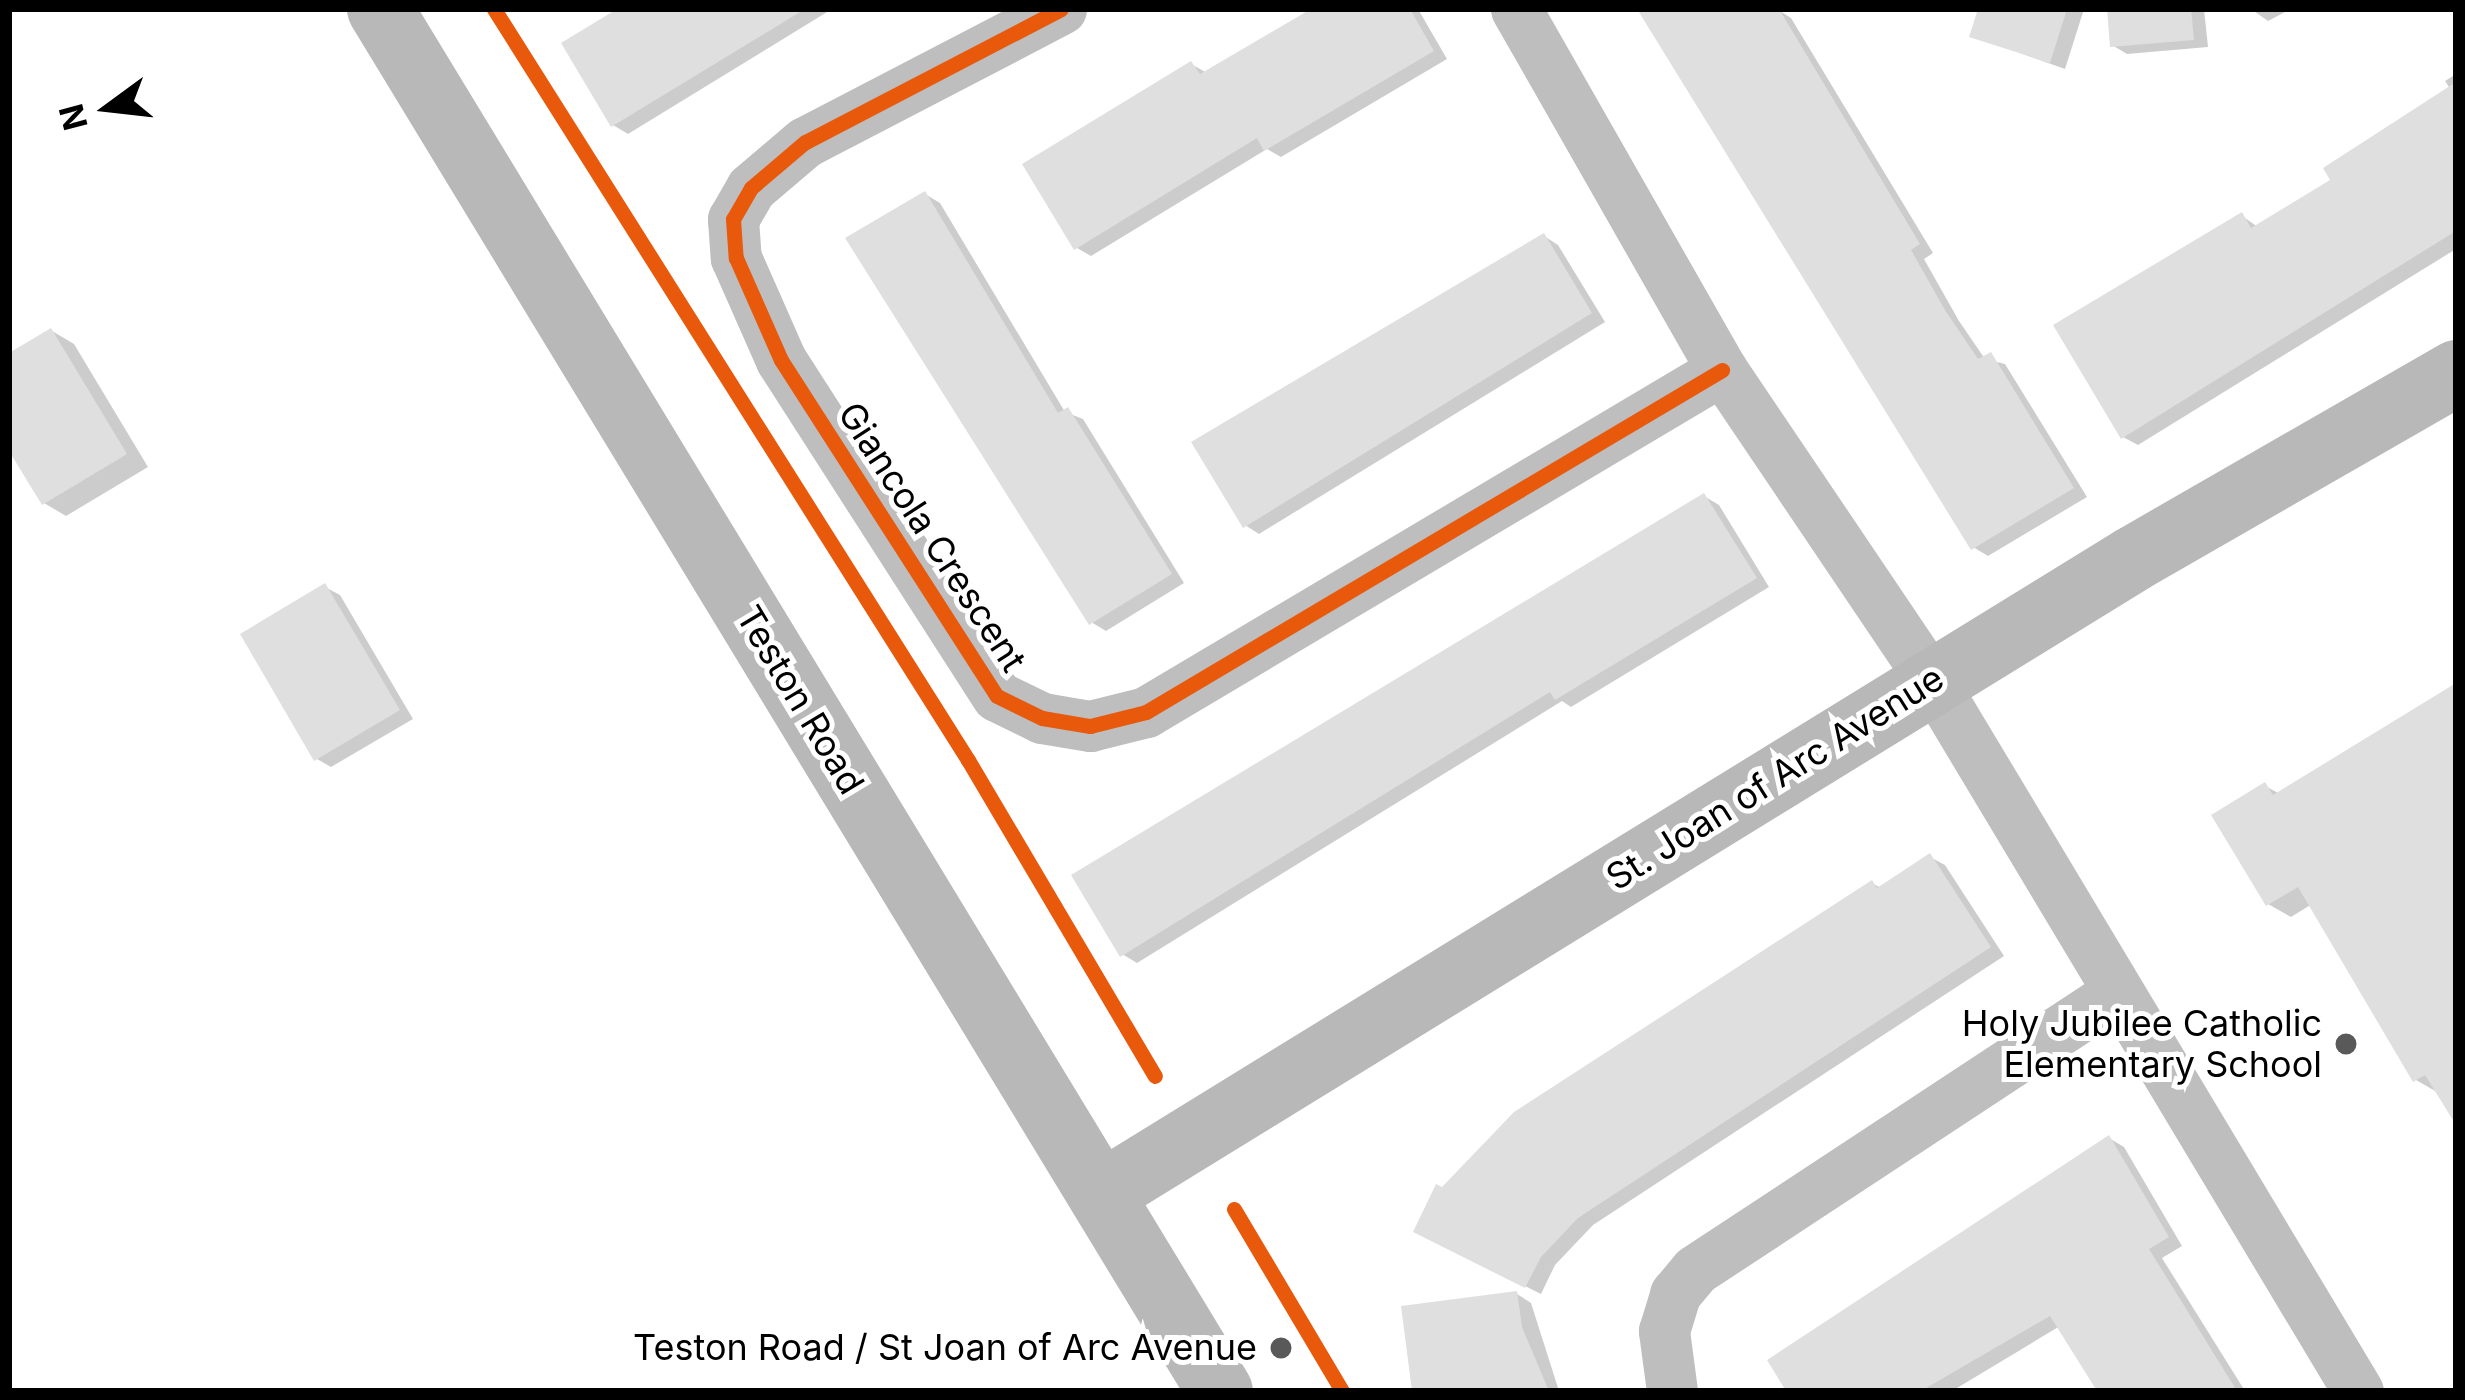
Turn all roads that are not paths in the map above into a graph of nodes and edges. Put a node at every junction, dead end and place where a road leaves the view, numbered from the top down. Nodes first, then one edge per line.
1 (380, 9) edge
2 (1061, 9) edge
3 (1516, 9) edge
4 (1722, 370) junction
5 (2456, 373) edge
6 (1932, 681) junction
7 (2116, 993) junction
8 (1101, 1193) junction
9 (1220, 1391) edge
10 (1672, 1391) edge
11 (2358, 1391) edge

1 - 8 main road, Teston Road
2 - 4 street, Giancola Crescent
3 - 4 street
4 - 6 street
5 - 6 main road, St. Joan of Arc Avenue
6 - 7 street
6 - 8 main road, St. Joan of Arc Avenue
7 - 10 street
7 - 11 street
8 - 9 main road, Teston Road

